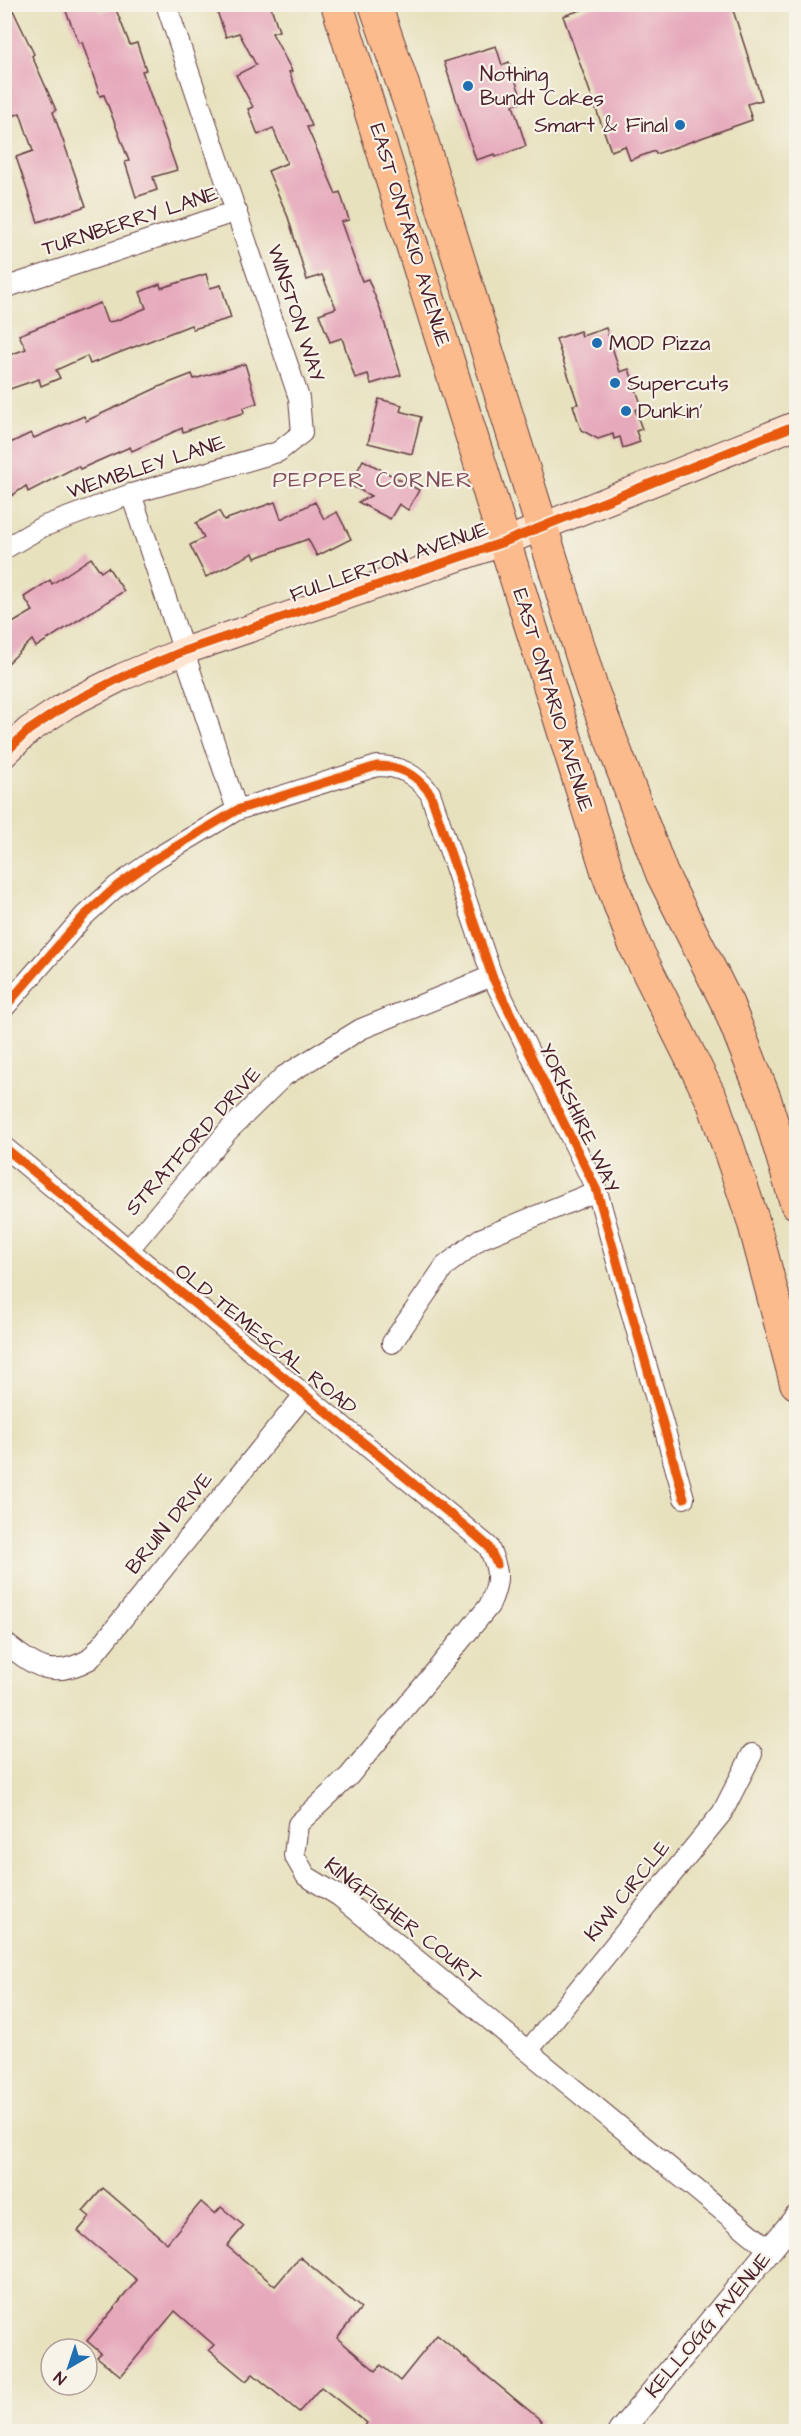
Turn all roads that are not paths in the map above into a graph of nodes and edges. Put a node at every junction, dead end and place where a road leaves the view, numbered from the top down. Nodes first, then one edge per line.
1 (166, 4) edge
2 (337, 4) edge
3 (369, 8) edge
4 (237, 211) junction
5 (5, 284) edge
6 (796, 425) edge
7 (302, 433) joint
8 (131, 494) junction
9 (542, 527) junction
10 (504, 542) junction
11 (4, 549) edge
12 (184, 651) junction
13 (4, 754) edge
14 (237, 810) junction
15 (492, 976) junction
16 (4, 1008) edge
17 (4, 1147) edge
18 (597, 1191) junction
19 (796, 1203) edge
20 (129, 1250) junction
21 (392, 1343) dead end
22 (796, 1383) edge
23 (305, 1394) junction
24 (684, 1498) dead end
25 (497, 1564) joint
26 (4, 1642) edge
27 (752, 1754) dead end
28 (528, 2051) junction
29 (796, 2218) edge
30 (770, 2250) junction
31 (620, 2432) edge

1 - 4 street, WINSTON WAY
2 - 10 main road, EAST ONTARIO AVENUE
3 - 9 main road, EAST ONTARIO AVENUE
4 - 5 street, TURNBERRY LANE
4 - 7 street, WINSTON WAY
6 - 9 main road, FULLERTON AVENUE
7 - 8 street, WEMBLEY LANE
8 - 11 street, WEMBLEY LANE
8 - 12 street
9 - 10 main road, FULLERTON AVENUE
9 - 19 main road, EAST ONTARIO AVENUE
10 - 12 main road, FULLERTON AVENUE
10 - 22 main road, EAST ONTARIO AVENUE
12 - 13 main road, FULLERTON AVENUE
12 - 14 street
14 - 15 street, YORKSHIRE WAY
14 - 16 street
15 - 18 street, YORKSHIRE WAY
15 - 20 street, STRATFORD DRIVE
17 - 20 street, OLD TEMESCAL ROAD
18 - 21 street
18 - 24 street, YORKSHIRE WAY
20 - 23 street, OLD TEMESCAL ROAD
23 - 25 street, OLD TEMESCAL ROAD
23 - 26 street, BRUIN DRIVE
25 - 28 street, KINGFISHER COURT
27 - 28 street, KIWI CIRCLE
28 - 30 street, KINGFISHER COURT
29 - 30 street, KELLOGG AVENUE
30 - 31 street, KELLOGG AVENUE

